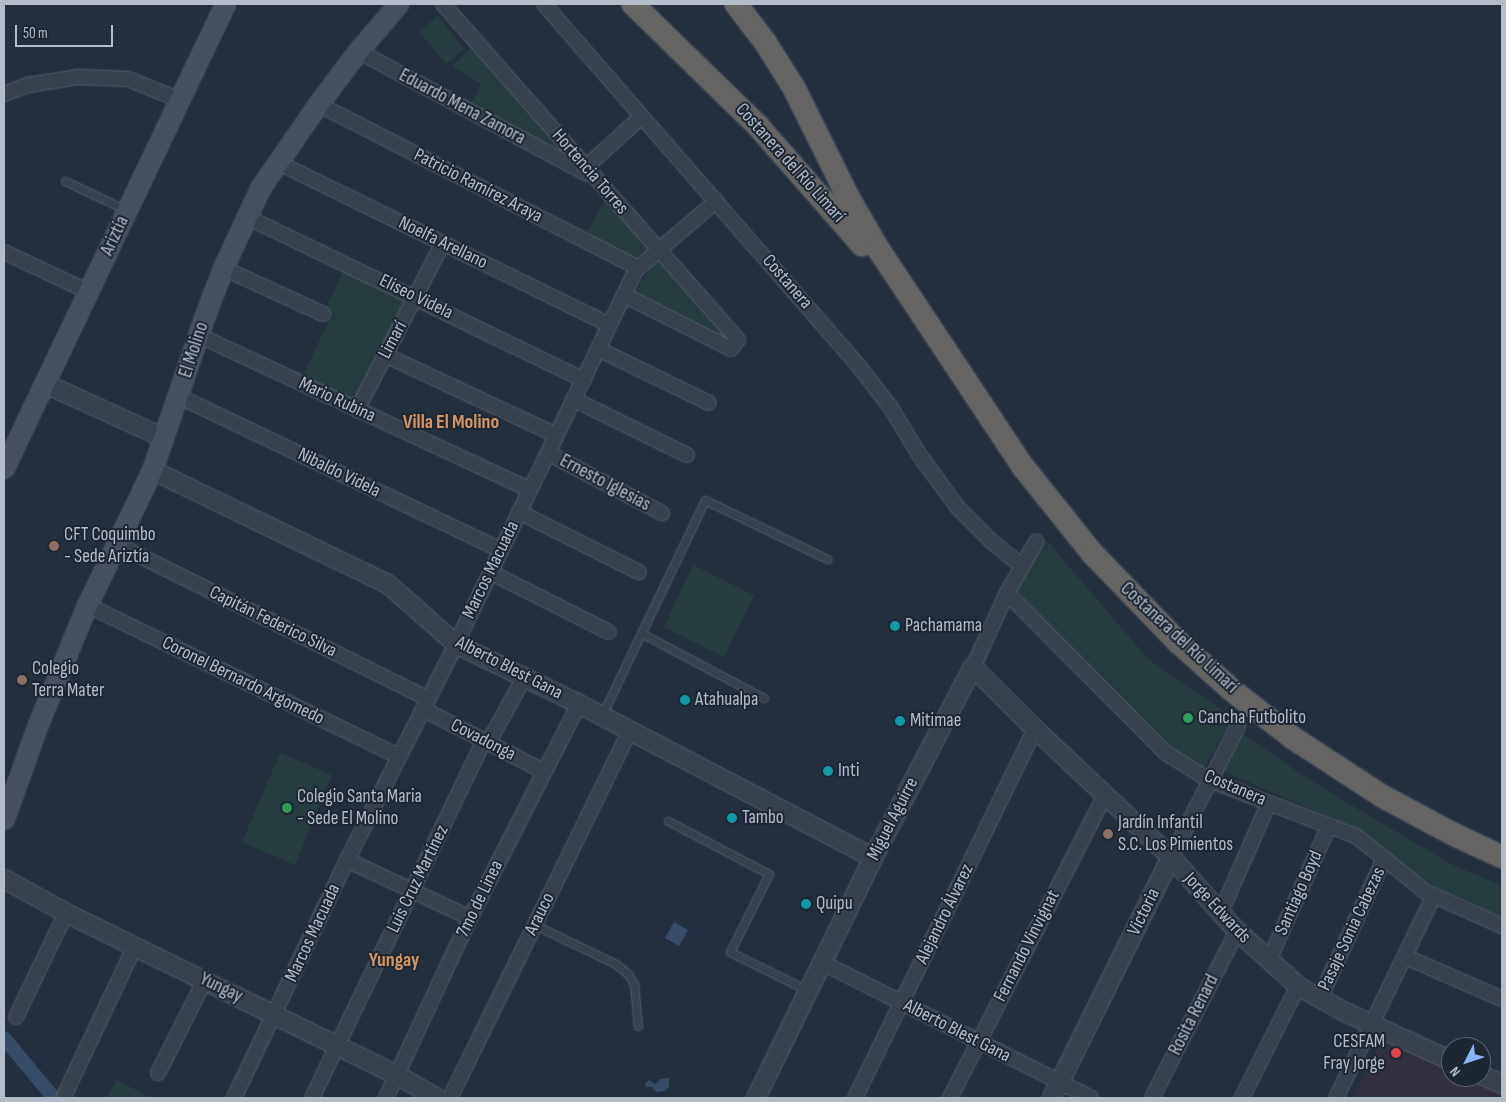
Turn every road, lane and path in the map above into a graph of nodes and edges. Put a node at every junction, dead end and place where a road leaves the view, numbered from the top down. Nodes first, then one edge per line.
1 (226, 4) edge
2 (398, 4) edge
3 (443, 4) edge
4 (544, 4) edge
5 (633, 4) edge
6 (736, 4) edge
7 (358, 50) junction
8 (4, 94) edge
9 (180, 100) junction
10 (318, 104) junction
11 (641, 117) junction
12 (277, 162) junction
13 (589, 173) junction
14 (66, 181) dead end
15 (716, 201) junction
16 (128, 211) junction
17 (247, 217) junction
18 (443, 243) junction
19 (659, 250) junction
20 (4, 253) edge
21 (223, 268) junction
22 (638, 268) junction
23 (88, 292) junction
24 (624, 295) junction
25 (416, 297) junction
26 (323, 314) dead end
27 (609, 325) junction
28 (933, 334) junction
29 (198, 335) junction
30 (598, 349) junction
31 (385, 355) junction
32 (584, 380) junction
33 (46, 384) junction
34 (178, 396) junction
35 (573, 399) junction
36 (709, 403) dead end
37 (357, 410) junction
38 (556, 435) junction
39 (164, 438) junction
40 (548, 452) junction
41 (687, 455) dead end
42 (4, 468) edge
43 (152, 470) junction
44 (530, 490) junction
45 (519, 512) junction
46 (662, 513) dead end
47 (1036, 542) dead end
48 (118, 545) junction
49 (501, 550) junction
50 (827, 558) dead end
51 (1022, 566) junction
52 (490, 572) junction
53 (639, 572) dead end
54 (1008, 593) junction
55 (88, 605) junction
56 (609, 632) dead end
57 (641, 633) junction
58 (456, 644) junction
59 (973, 667) junction
60 (525, 676) junction
61 (764, 698) dead end
62 (426, 704) junction
63 (579, 704) junction
64 (602, 715) junction
65 (38, 724) junction
66 (1238, 726) dead end
67 (1035, 729) junction
68 (630, 731) junction
69 (486, 741) junction
70 (398, 756) junction
71 (543, 771) junction
72 (1209, 780) junction
73 (4, 786) edge
74 (1105, 795) junction
75 (1269, 803) junction
76 (4, 819) edge
77 (668, 821) dead end
78 (1329, 826) junction
79 (1170, 857) junction
80 (1502, 857) edge
81 (873, 858) junction
82 (1384, 859) junction
83 (347, 860) junction
84 (4, 879) edge
85 (413, 890) junction
86 (1434, 895) junction
87 (66, 913) junction
88 (1220, 914) junction
89 (470, 918) junction
90 (535, 925) junction
91 (1502, 926) edge
92 (1237, 931) junction
93 (135, 946) junction
94 (1406, 957) junction
95 (1269, 960) junction
96 (823, 964) junction
97 (205, 980) junction
98 (1298, 986) junction
99 (809, 991) junction
100 (1320, 998) junction
101 (1502, 999) edge
102 (902, 1003) junction
103 (274, 1013) junction
104 (16, 1017) dead end
105 (1373, 1024) junction
106 (638, 1026) dead end
107 (978, 1042) junction
108 (337, 1046) junction
109 (1441, 1056) edge
110 (158, 1073) dead end
111 (397, 1075) junction
112 (1056, 1090) edge
113 (65, 1094) dead end
114 (234, 1098) edge
115 (312, 1098) edge
116 (386, 1098) edge
117 (437, 1098) edge
118 (450, 1098) edge
119 (756, 1098) edge
120 (855, 1098) edge
121 (950, 1098) edge
122 (1091, 1098) edge
123 (1152, 1098) edge
124 (1242, 1098) edge
125 (1336, 1098) edge

1 - 9 main road, Ariztía
2 - 7 main road, El Molino
3 - 13 street, Hortencia Torres
4 - 11 street, Costanera
5 - 28 highway, Costanera del Río Limarí
6 - 28 highway, Costanera del Río Limarí
7 - 10 main road, El Molino
7 - 13 street, Eduardo Mena Zamora
8 - 9 street
9 - 16 main road, Ariztía
10 - 12 main road, El Molino
10 - 22 street, Patricio Ramírez Araya
11 - 13 street
11 - 15 street, Costanera
12 - 17 main road, El Molino
12 - 18 street, Noelfa Arellano
13 - 19 street, Hortencia Torres
14 - 16 lane
15 - 19 street, Marcos Macuada
15 - 51 street, Costanera
16 - 23 main road, Ariztía
17 - 21 main road, El Molino
17 - 25 street, Eliseo Videla
18 - 25 street, Limarí
18 - 27 street, Noelfa Arellano
19 - 22 street, Marcos Macuada
19 - 24 street, Hortencia Torres
20 - 23 street
21 - 26 street
21 - 29 main road, El Molino
22 - 24 street, Marcos Macuada
23 - 33 main road, Ariztía
24 - 27 street, Marcos Macuada
25 - 31 street, Limarí
25 - 32 street, Eliseo Videla
27 - 30 street, Marcos Macuada
28 - 80 highway, Costanera del Río Limarí
29 - 34 main road, El Molino
29 - 37 street, Mario Rubina
30 - 32 street, Marcos Macuada
30 - 36 street
31 - 37 street, Limarí
31 - 38 street, Ernesto Iglesias
32 - 35 street, Marcos Macuada
33 - 39 street
33 - 42 main road, Ariztía
34 - 39 main road, El Molino
34 - 49 street, Nibaldo Videla
35 - 38 street, Marcos Macuada
35 - 41 street
37 - 44 street, Mario Rubina
38 - 40 street, Marcos Macuada
39 - 43 main road, El Molino
40 - 44 street, Marcos Macuada
40 - 46 street, Ernesto Iglesias
43 - 48 main road, El Molino
43 - 58 street, Alberto Blest Gana
44 - 45 street, Marcos Macuada
45 - 49 street, Marcos Macuada
45 - 53 street
47 - 51 street, Miguel Aguirre
48 - 55 main road, El Molino
48 - 62 street, Capitán Federico Silva
49 - 52 street, Marcos Macuada
50 - 57 lane
51 - 54 street, Miguel Aguirre
52 - 56 street
52 - 58 street, Marcos Macuada
54 - 59 street, Miguel Aguirre
54 - 72 street, Costanera
55 - 65 main road, El Molino
55 - 70 street, Coronel Bernardo Argomedo
57 - 61 lane
57 - 64 lane
58 - 60 street, Alberto Blest Gana
58 - 62 street, Marcos Macuada
59 - 67 street, Jorge Edwards
59 - 81 street, Miguel Aguirre
60 - 63 street, Alberto Blest Gana
60 - 69 street, Luis Cruz Martínez
62 - 69 street, Covadonga
62 - 70 street, Marcos Macuada
63 - 64 street, Alberto Blest Gana
63 - 71 street, 7mo de Linea
64 - 68 street, Alberto Blest Gana
65 - 73 main road, El Molino
65 - 76 main road, El Molino
66 - 72 street, Victoria
67 - 74 street, Jorge Edwards
67 - 102 street, Alejandro Álvarez
68 - 81 street, Alberto Blest Gana
68 - 90 street, Arauco
69 - 71 street, Covadonga
69 - 85 street, Luis Cruz Martínez
70 - 83 street, Marcos Macuada
71 - 89 street, 7mo de Linea
72 - 75 street, Costanera
72 - 79 street, Victoria
74 - 79 street, Jorge Edwards
74 - 107 street, Fernando Vinvignat
75 - 78 street, Costanera
75 - 88 street
77 - 99 lane
78 - 82 street, Costanera
78 - 95 street, Santiago Boyd
79 - 88 street, Jorge Edwards
79 - 112 street, Victoria
81 - 96 street, Miguel Aguirre
82 - 86 street, Costanera
82 - 100 street, Pasaje Sonia Cabezas
83 - 85 street
83 - 103 street, Marcos Macuada
84 - 87 street, Yungay
85 - 89 street
85 - 108 street, Luis Cruz Martínez
86 - 91 street, Costanera
86 - 94 street
87 - 93 street, Yungay
87 - 104 street
88 - 92 street, Jorge Edwards
89 - 111 street, 7mo de Linea
90 - 106 lane
90 - 118 street, Arauco
92 - 95 street, Jorge Edwards
92 - 123 street, Rosita Renard
93 - 97 street, Yungay
93 - 113 street
94 - 101 street
94 - 105 street
95 - 98 street, Jorge Edwards
96 - 99 street, Miguel Aguirre
96 - 102 street, Alberto Blest Gana
97 - 103 street, Yungay
97 - 110 street
98 - 100 street, Jorge Edwards
98 - 124 street
99 - 119 street, Miguel Aguirre
100 - 105 street, Jorge Edwards
102 - 107 street, Alberto Blest Gana
102 - 120 street, Alejandro Álvarez
103 - 108 street, Yungay
103 - 114 street, Marcos Macuada
105 - 109 street, Jorge Edwards
105 - 125 street
107 - 112 street, Alberto Blest Gana
107 - 121 street, Fernando Vinvignat
108 - 111 street, Yungay
108 - 115 street, Luis Cruz Martínez
111 - 116 street, 7mo de Linea
111 - 117 street, Yungay
112 - 122 street, Alberto Blest Gana

